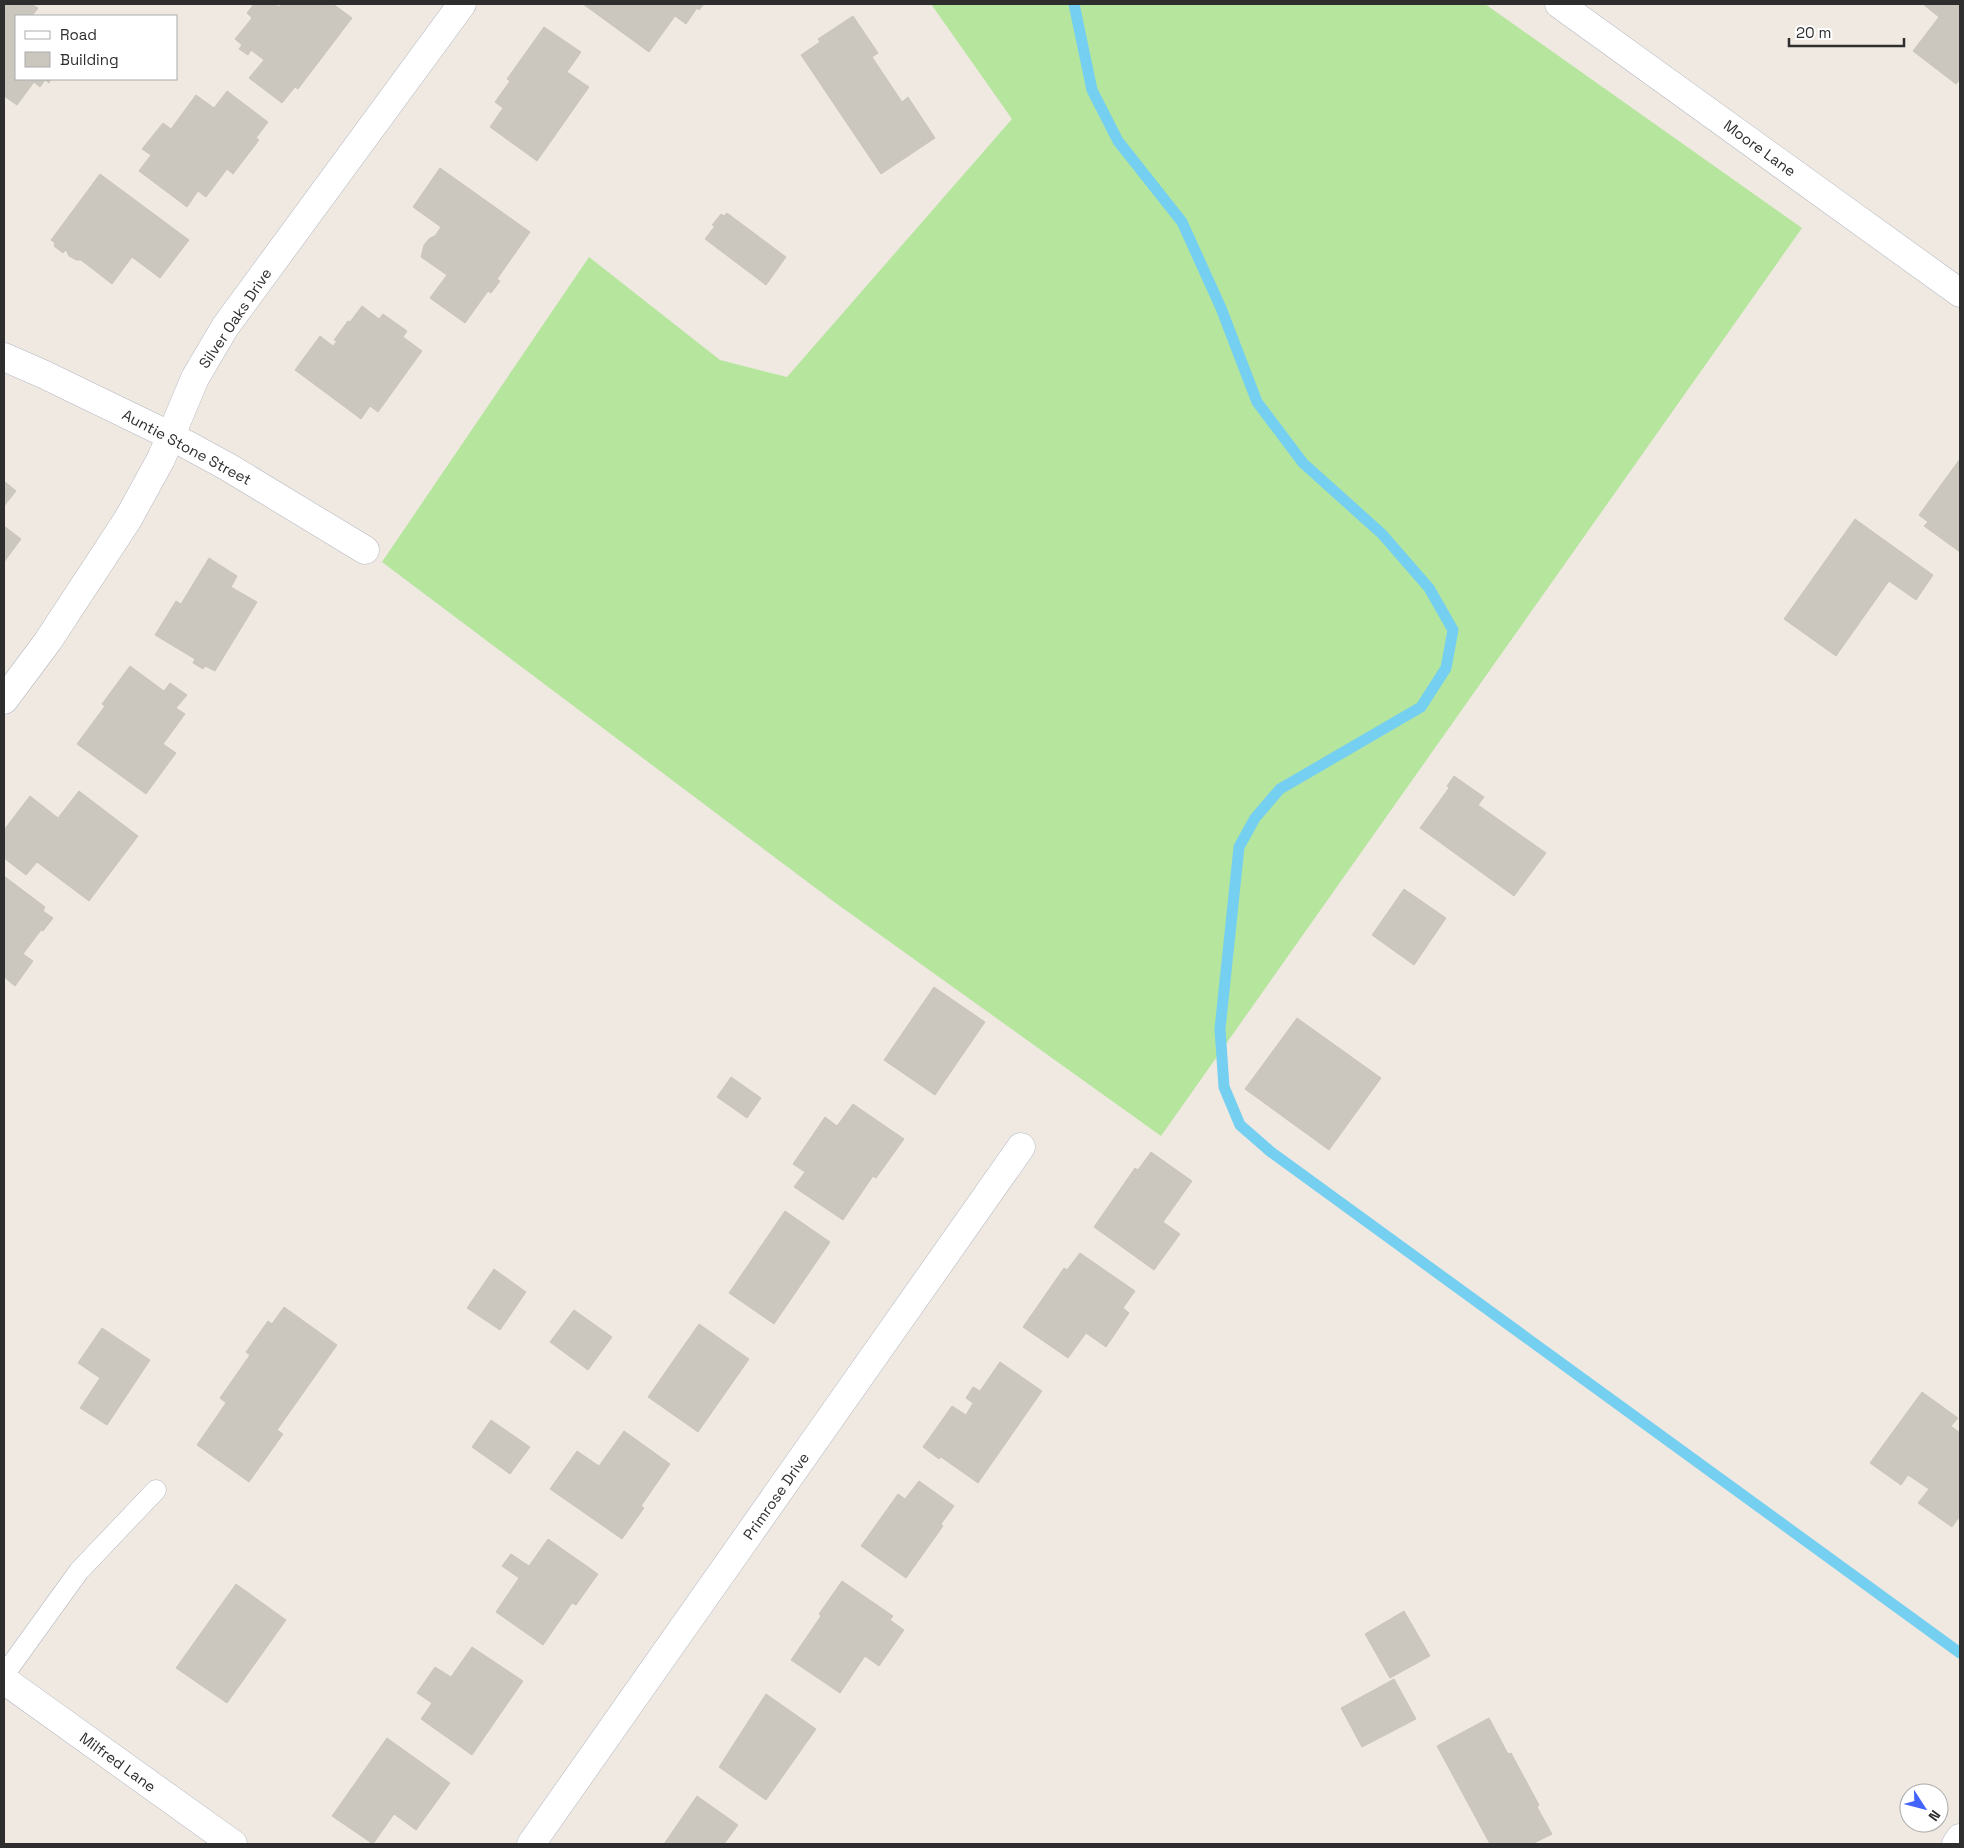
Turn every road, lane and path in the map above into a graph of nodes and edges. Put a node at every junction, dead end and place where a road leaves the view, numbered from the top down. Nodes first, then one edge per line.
1 (462, 4) edge
2 (1559, 4) edge
3 (1960, 293) edge
4 (4, 357) edge
5 (171, 436) junction
6 (364, 550) dead end
7 (4, 700) edge
8 (1021, 1147) dead end
9 (156, 1490) dead end
10 (4, 1675) edge
11 (4, 1680) edge
12 (1960, 1838) edge
13 (233, 1844) edge
14 (531, 1844) edge
15 (1956, 1844) edge

1 - 5 street, Silver Oaks Drive
2 - 3 street, Moore Lane
4 - 5 street, Auntie Stone Street
5 - 6 street, Auntie Stone Street
5 - 7 street, Silver Oaks Drive
8 - 14 street, Primrose Drive
9 - 10 lane
11 - 13 street, Milfred Lane
12 - 15 street

